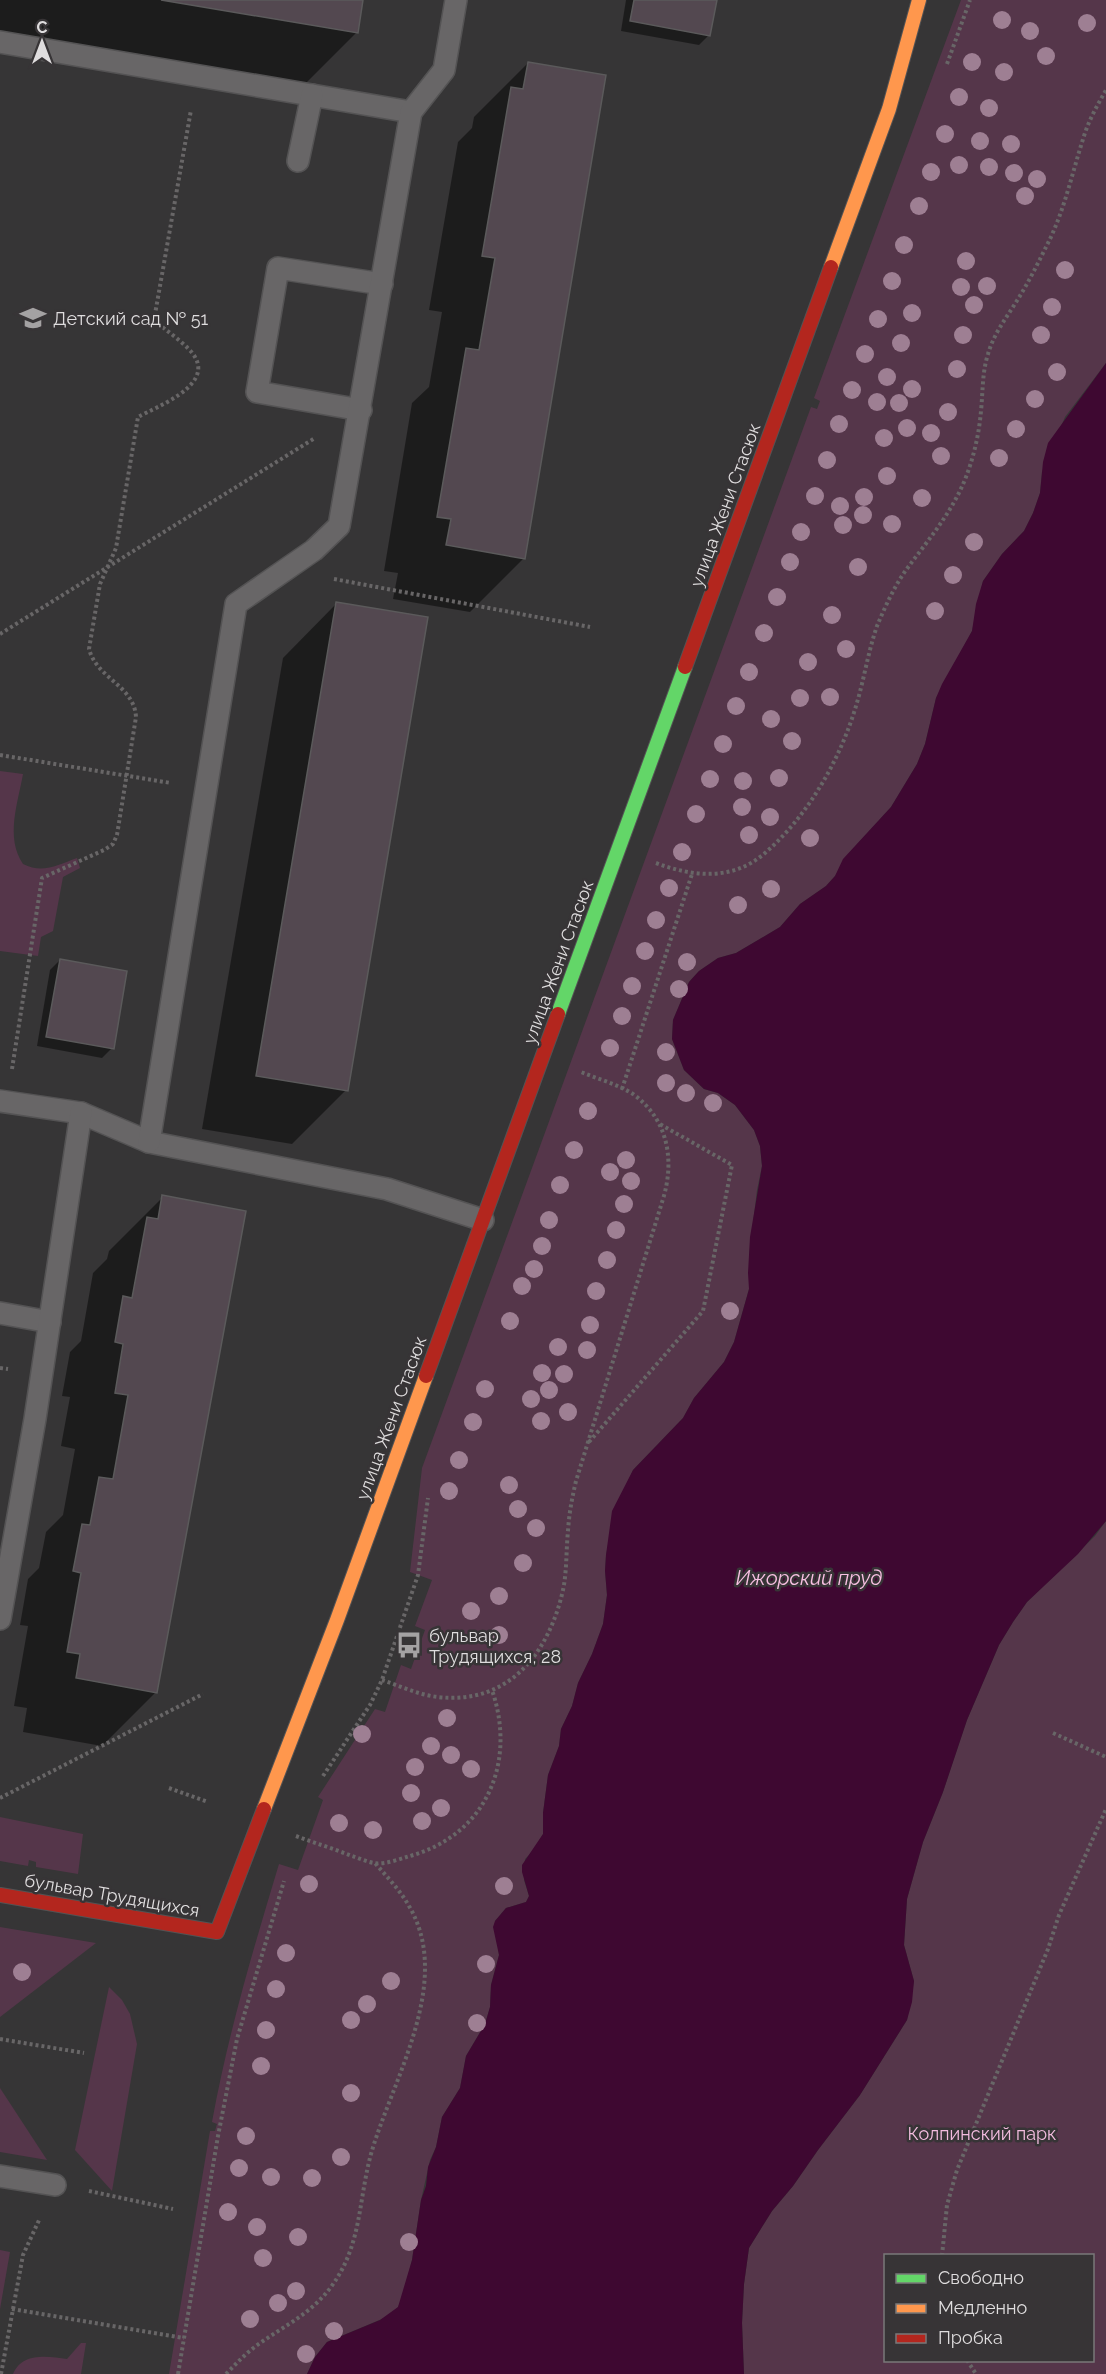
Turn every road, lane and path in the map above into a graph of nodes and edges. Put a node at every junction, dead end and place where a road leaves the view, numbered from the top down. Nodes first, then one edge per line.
1 (456, 0) edge
2 (919, 0) edge
3 (0, 42) edge
4 (197, 75) junction
5 (1106, 90) edge
6 (312, 94) junction
7 (411, 112) junction
8 (298, 161) dead end
9 (382, 284) junction
10 (361, 410) junction
11 (107, 568) junction
12 (284, 570) junction
13 (590, 627) dead end
14 (0, 634) edge
15 (0, 755) edge
16 (126, 776) junction
17 (206, 789) junction
18 (654, 862) dead end
19 (692, 874) junction
20 (578, 1071) dead end
21 (622, 1089) junction
22 (3, 1101) edge
23 (81, 1113) junction
24 (658, 1122) junction
25 (149, 1142) junction
26 (483, 1220) junction
27 (0, 1313) edge
28 (50, 1322) junction
29 (588, 1443) junction
30 (418, 1575) dead end
31 (4, 1577) edge
32 (0, 1619) edge
33 (382, 1680) junction
34 (492, 1690) junction
35 (203, 1694) dead end
36 (1053, 1733) dead end
37 (1106, 1757) edge
38 (318, 1784) dead end
39 (169, 1788) dead end
40 (0, 1798) edge
41 (208, 1802) dead end
42 (1106, 1809) edge
43 (302, 1826) dead end
44 (309, 1840) dead end
45 (295, 1847) dead end
46 (375, 1863) junction
47 (284, 1878) dead end
48 (0, 1895) edge
49 (217, 1932) joint
50 (0, 2038) edge
51 (84, 2053) dead end
52 (0, 2176) edge
53 (55, 2185) junction
54 (173, 2209) dead end
55 (942, 2254) edge
56 (12, 2309) junction
57 (184, 2338) junction
58 (1, 2374) edge
59 (178, 2374) edge
60 (226, 2374) edge

1 - 7 lane
2 - 26 street, улица Жени Стасюк
3 - 4 lane
4 - 6 lane
4 - 11 path
5 - 19 path
6 - 7 lane
6 - 8 lane
7 - 9 lane
9 - 10 lane
9 - 10 lane
10 - 11 path
10 - 12 lane
11 - 14 path
11 - 16 path
12 - 13 path
12 - 17 lane
15 - 16 path
16 - 17 path
16 - 22 path
17 - 25 lane
18 - 19 path
19 - 21 path
20 - 21 path
21 - 24 path
22 - 23 lane
23 - 25 lane
23 - 28 lane
24 - 29 path
24 - 29 path
25 - 26 lane
26 - 49 street, улица Жени Стасюк
27 - 28 lane
28 - 31 lane
29 - 34 path
30 - 33 path
31 - 32 lane
33 - 34 path
33 - 38 path
34 - 46 path
35 - 40 path
36 - 37 path
39 - 41 path
42 - 55 path
43 - 45 path
44 - 46 path
46 - 60 path
47 - 57 path
48 - 49 street, бульвар Трудящихся
50 - 51 path
52 - 53 lane
53 - 54 path
53 - 56 path
56 - 57 path
56 - 58 path
57 - 59 path

